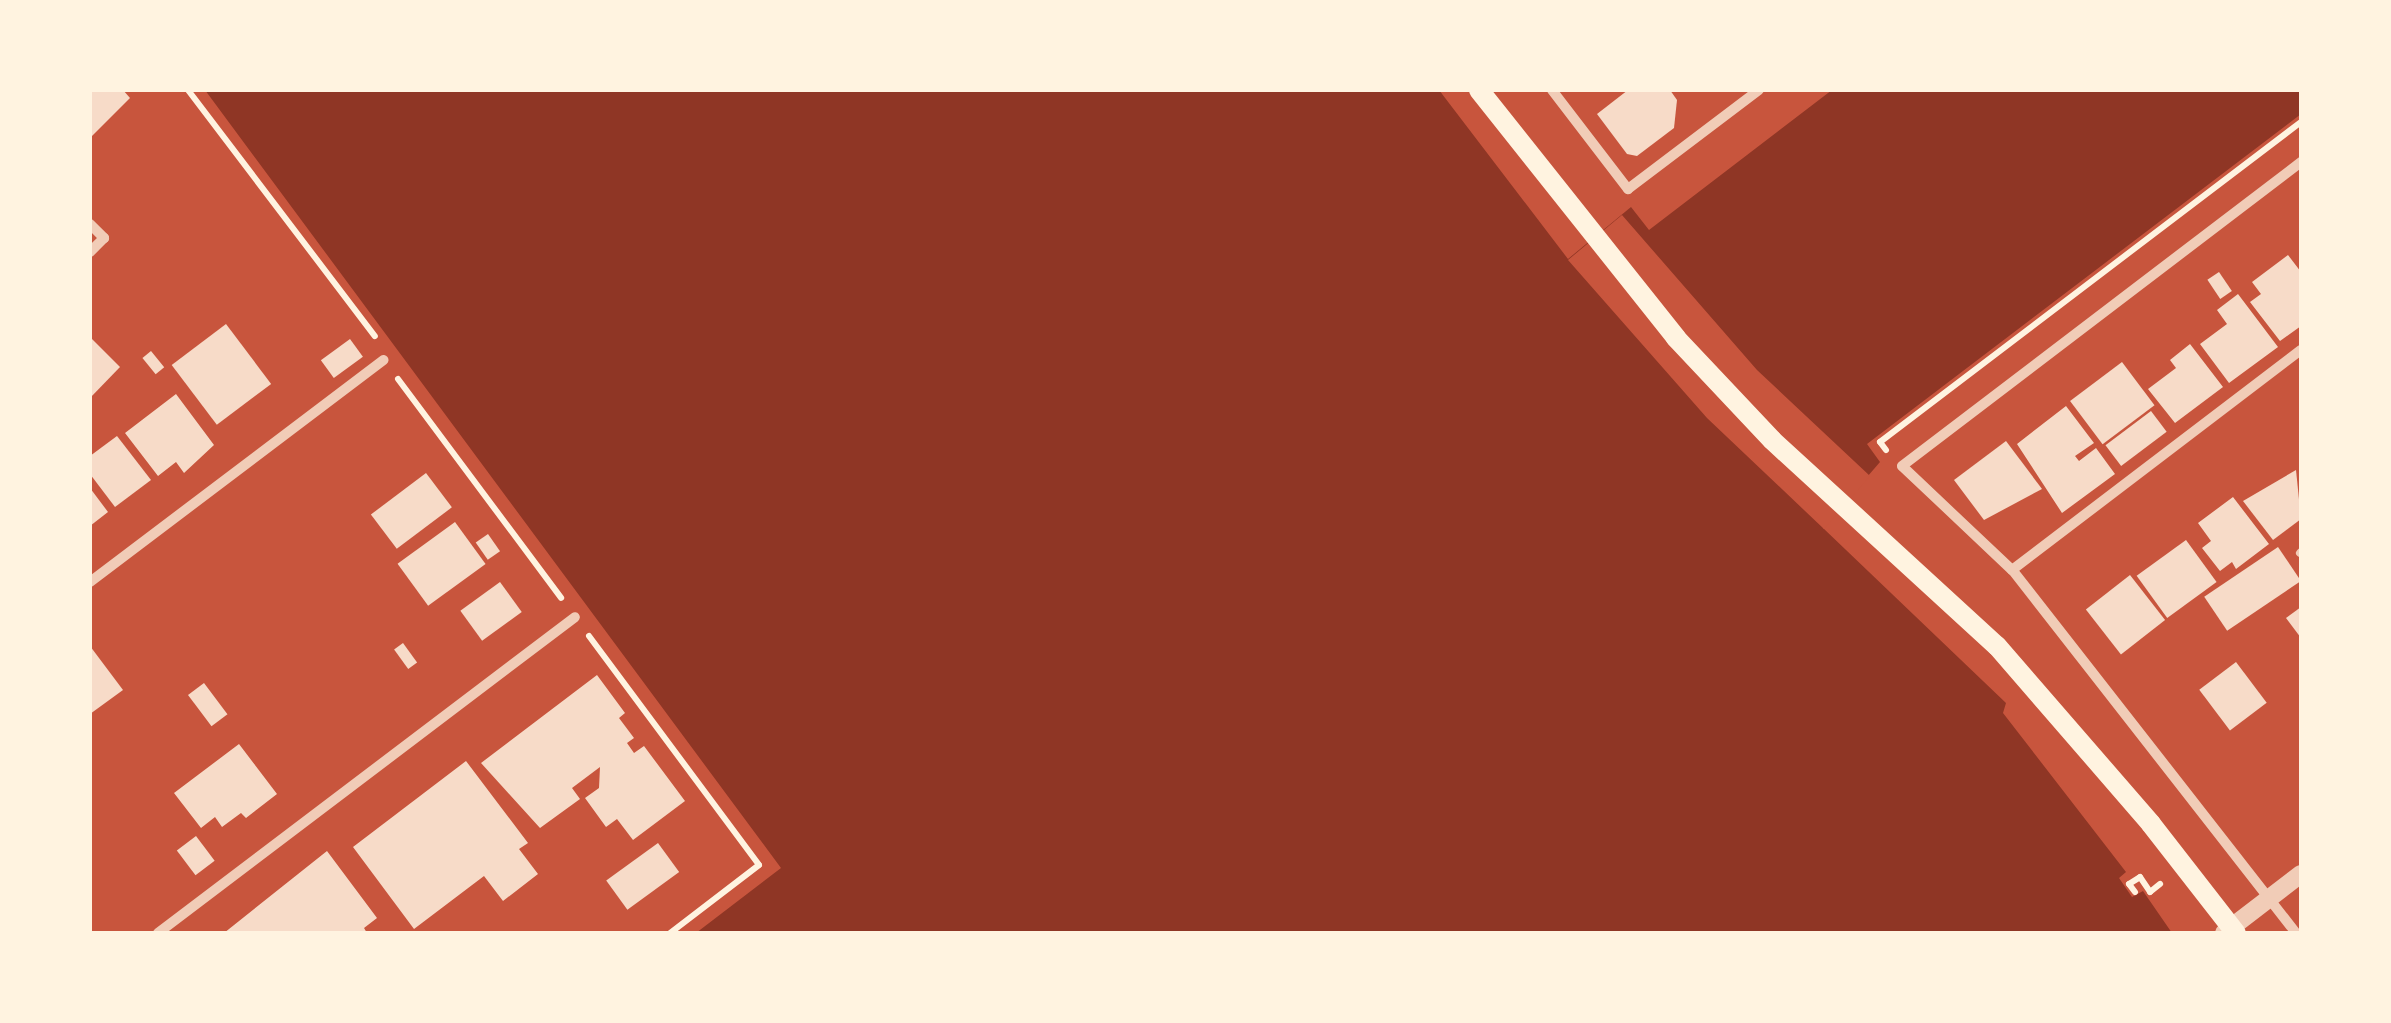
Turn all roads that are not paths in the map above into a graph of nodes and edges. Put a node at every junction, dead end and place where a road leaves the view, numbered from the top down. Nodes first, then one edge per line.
1 (1479, 90) edge
2 (1552, 90) edge
3 (1758, 90) edge
4 (2301, 162) edge
5 (90, 224) edge
6 (90, 252) edge
7 (2301, 350) edge
8 (384, 360) road end
9 (2012, 570) junction
10 (90, 582) edge
11 (574, 617) road end
12 (2301, 874) edge
13 (2270, 898) junction
14 (2231, 931) edge
15 (158, 933) edge
16 (2296, 933) edge

1 - 14 main road
2 - 3 street
4 - 9 street
5 - 6 street
7 - 9 street
8 - 10 street
9 - 13 street
11 - 15 street
12 - 13 street
13 - 14 street
13 - 16 street

